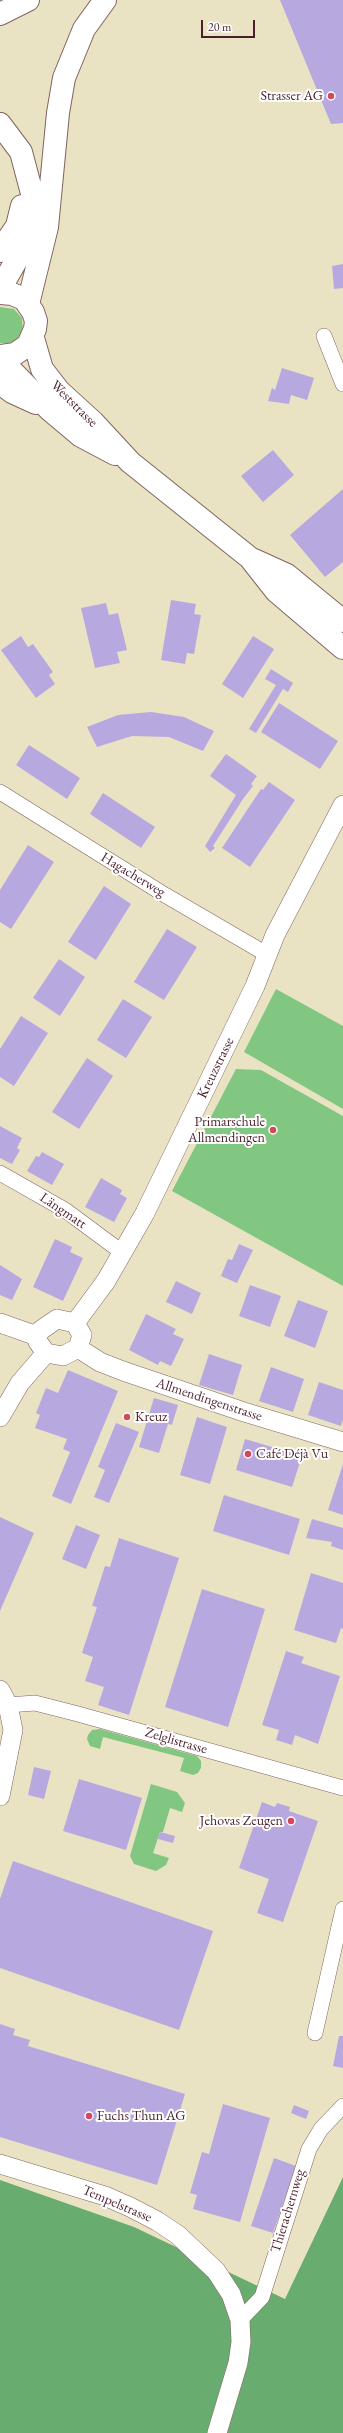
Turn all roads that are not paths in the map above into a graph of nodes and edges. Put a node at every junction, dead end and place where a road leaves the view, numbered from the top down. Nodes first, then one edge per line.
1 (28, 0) edge
2 (105, 0) edge
3 (0, 14) edge
4 (0, 124) edge
5 (26, 165) junction
6 (0, 251) edge
7 (0, 289) edge
8 (0, 293) edge
9 (28, 304) junction
10 (324, 336) dead end
11 (33, 338) junction
12 (0, 357) edge
13 (0, 383) edge
14 (343, 384) edge
15 (50, 410) junction
16 (130, 462) junction
17 (250, 558) junction
18 (343, 620) edge
19 (343, 648) edge
20 (0, 792) edge
21 (343, 805) edge
22 (268, 955) junction
23 (0, 1173) edge
24 (123, 1253) junction
25 (0, 1323) edge
26 (75, 1323) junction
27 (37, 1336) junction
28 (78, 1348) junction
29 (46, 1353) junction
30 (0, 1417) edge
31 (343, 1442) edge
32 (4, 1697) edge
33 (343, 1788) edge
34 (0, 1796) edge
35 (343, 1909) edge
36 (315, 2033) dead end
37 (343, 2106) edge
38 (0, 2164) edge
39 (240, 2320) junction
40 (217, 2433) edge

1 - 3 main road
2 - 9 main road
4 - 5 main road
5 - 6 main road
5 - 7 main road
8 - 9 main road
9 - 11 main road, Weststrasse
10 - 14 street
11 - 12 main road, Weststrasse
11 - 16 main road, Weststrasse
12 - 15 main road, Weststrasse
13 - 15 main road, Weststrasse
15 - 16 main road, Weststrasse
16 - 17 main road, Weststrasse
17 - 18 main road, Weststrasse
17 - 19 main road, Weststrasse
20 - 22 street, Hagacherweg
21 - 22 street, Kreuzstrasse
22 - 24 street, Kreuzstrasse
23 - 24 street, Längmatt
24 - 26 street, Kreuzstrasse
25 - 27 street
26 - 27 street
26 - 28 street
27 - 29 street
28 - 29 street
28 - 31 street, Allmendingenstrasse
29 - 30 street
32 - 33 street, Zelglistrasse
32 - 34 street
35 - 36 street
37 - 39 street, Thierachernweg
38 - 39 street, Tempelstrasse
39 - 40 street, Tempelstrasse

